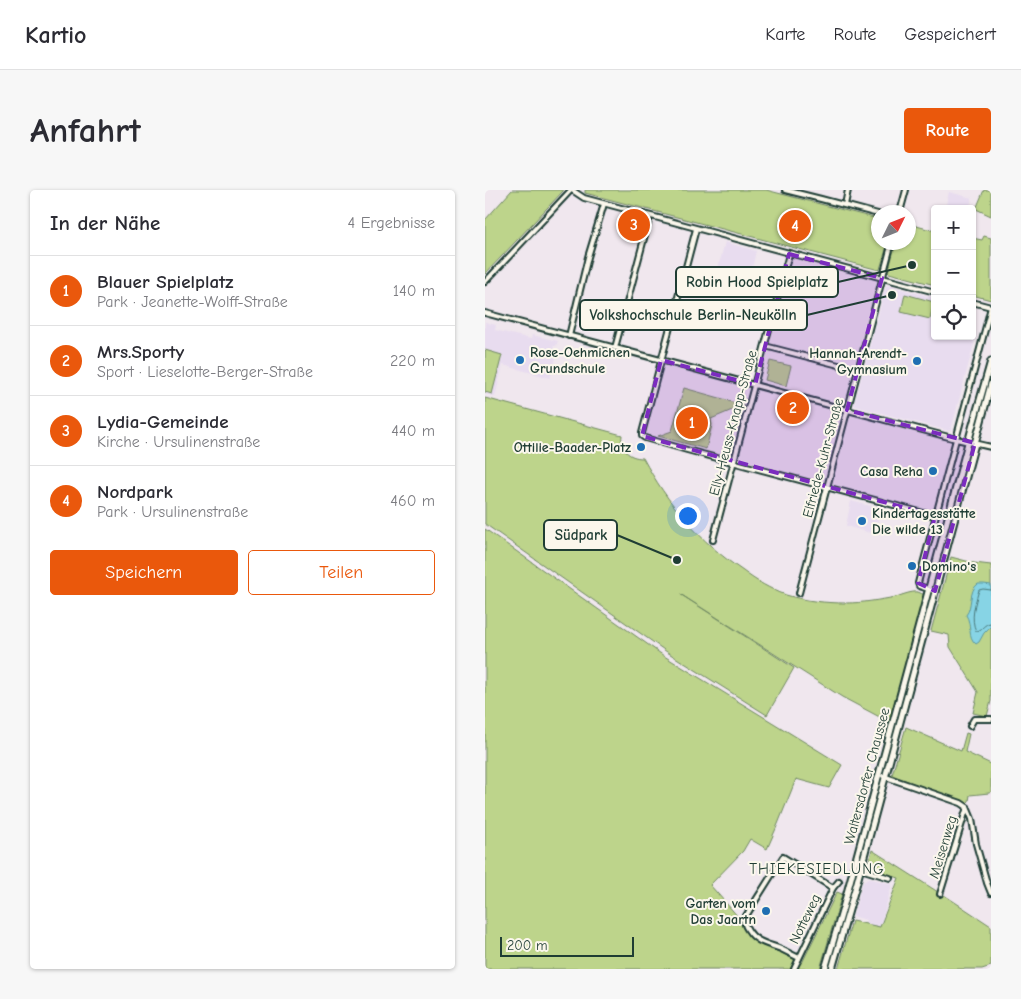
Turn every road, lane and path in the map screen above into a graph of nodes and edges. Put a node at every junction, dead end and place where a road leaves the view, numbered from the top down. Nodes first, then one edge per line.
1 (572, 190) edge
2 (785, 190) edge
3 (848, 190) edge
4 (906, 190) edge
5 (603, 204) junction
6 (845, 205) junction
7 (902, 205) edge
8 (871, 212) edge
9 (650, 216) junction
10 (696, 229) junction
11 (890, 250) edge
12 (789, 254) junction
13 (882, 278) junction
14 (485, 282) edge
15 (931, 291) edge
16 (976, 303) edge
17 (991, 307) edge
18 (485, 313) edge
19 (569, 336) junction
20 (765, 346) junction
21 (615, 348) junction
22 (661, 360) junction
23 (991, 360) edge
24 (858, 370) junction
25 (991, 384) edge
26 (755, 385) junction
27 (847, 410) junction
28 (955, 438) junction
29 (968, 441) junction
30 (975, 443) junction
31 (991, 446) edge
32 (734, 462) junction
33 (827, 488) junction
34 (935, 516) junction
35 (713, 540) dead end
36 (929, 589) junction
37 (935, 591) junction
38 (799, 593) dead end
39 (991, 720) edge
40 (970, 726) dead end
41 (882, 776) junction
42 (967, 807) junction
43 (854, 867) junction
44 (861, 869) junction
45 (890, 878) dead end
46 (839, 881) dead end
47 (833, 888) junction
48 (991, 893) edge
49 (940, 894) dead end
50 (799, 958) junction
51 (794, 969) edge
52 (825, 969) edge
53 (832, 969) edge

1 - 5 street
1 - 14 street
2 - 6 street
3 - 6 street
4 - 7 street
5 - 9 street
5 - 19 street
6 - 8 street
9 - 10 street
9 - 21 street
10 - 12 street
10 - 22 street
11 - 13 street, Elfriede-Kuhr-Straße
12 - 13 street
12 - 20 street, Elly-Heuss-Knapp-Straße
13 - 15 street
13 - 24 street, Elfriede-Kuhr-Straße
16 - 17 street
17 - 28 street
18 - 19 street
19 - 21 street
20 - 24 street
20 - 26 street, Elly-Heuss-Knapp-Straße
21 - 22 street
22 - 26 street
22 - 32 street
23 - 29 main road, Waltersdorfer Chaussee
24 - 27 street, Elfriede-Kuhr-Straße
25 - 30 main road, Waltersdorfer Chaussee
26 - 27 street
26 - 32 street, Elly-Heuss-Knapp-Straße
27 - 28 street
27 - 33 street, Elfriede-Kuhr-Straße
28 - 29 street
28 - 34 street
29 - 30 street
29 - 36 main road, Waltersdorfer Chaussee
30 - 31 street
30 - 37 main road, Waltersdorfer Chaussee
32 - 33 street
32 - 35 street, Elly-Heuss-Knapp-Straße
33 - 34 street
33 - 38 street, Elfriede-Kuhr-Straße
34 - 36 street
36 - 37 street
36 - 41 main road, Waltersdorfer Chaussee
37 - 41 main road, Waltersdorfer Chaussee
39 - 40 street
41 - 42 street
41 - 43 main road, Waltersdorfer Chaussee
41 - 44 main road, Waltersdorfer Chaussee
42 - 48 street
42 - 49 street, Meisenweg
43 - 44 street
43 - 52 main road, Waltersdorfer Chaussee
44 - 45 street
44 - 53 main road, Waltersdorfer Chaussee
46 - 47 street, Notteweg
47 - 50 street, Notteweg
47 - 50 street
50 - 51 street, Notteweg

